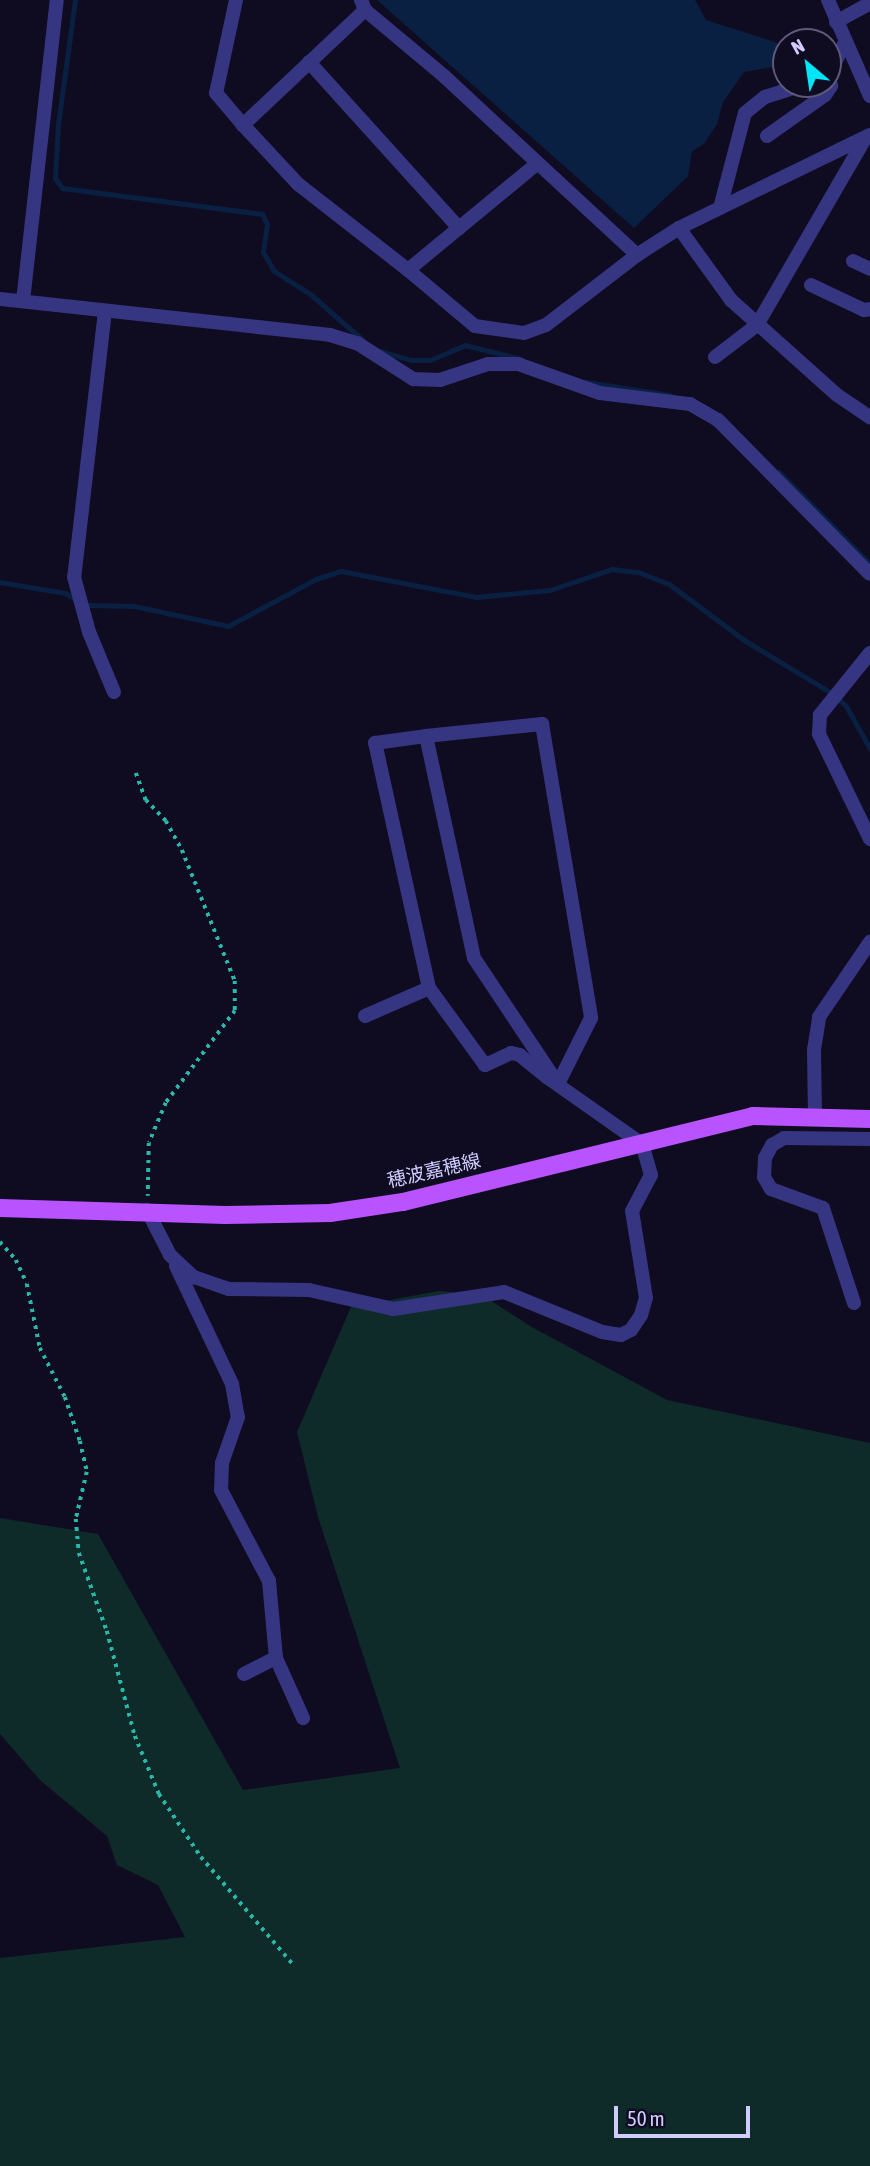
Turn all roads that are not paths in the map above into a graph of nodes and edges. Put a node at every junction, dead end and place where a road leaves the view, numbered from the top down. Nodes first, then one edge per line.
1 (57, 0) edge
2 (236, 0) edge
3 (828, 0) edge
4 (870, 3) edge
5 (363, 5) edge
6 (836, 22) junction
7 (845, 42) junction
8 (842, 48) edge
9 (309, 62) junction
10 (772, 95) edge
11 (870, 96) edge
12 (821, 98) edge
13 (243, 125) junction
14 (767, 136) dead end
15 (868, 136) edge
16 (538, 163) junction
17 (720, 208) junction
18 (459, 228) junction
19 (679, 228) junction
20 (637, 255) junction
21 (853, 261) dead end
22 (870, 269) edge
23 (408, 270) junction
24 (811, 285) dead end
25 (0, 299) edge
26 (23, 301) junction
27 (870, 309) edge
28 (105, 311) junction
29 (757, 324) junction
30 (715, 357) dead end
31 (868, 412) edge
32 (870, 574) edge
33 (870, 653) edge
34 (114, 692) dead end
35 (426, 736) junction
36 (870, 839) edge
37 (870, 942) edge
38 (429, 988) junction
39 (365, 1016) dead end
40 (558, 1084) junction
41 (815, 1115) junction
42 (870, 1119) edge
43 (870, 1139) edge
44 (642, 1144) junction
45 (0, 1208) edge
46 (147, 1210) junction
47 (170, 1255) junction
48 (854, 1303) dead end
49 (276, 1658) junction
50 (244, 1674) dead end
51 (303, 1718) dead end

1 - 26 street
2 - 13 street
3 - 6 street
4 - 6 street
5 - 9 street
5 - 16 street
6 - 7 street
7 - 8 street
7 - 11 street
9 - 13 street
9 - 18 street
10 - 17 street
12 - 14 street
13 - 23 street
15 - 17 street
15 - 29 street
16 - 18 street
16 - 20 street
17 - 19 street
18 - 23 street
19 - 20 street
19 - 29 street
20 - 23 street
21 - 22 street
24 - 27 street
25 - 26 street
26 - 28 street
28 - 32 street
28 - 34 street
29 - 30 street
29 - 31 street
33 - 36 street
35 - 38 street
35 - 40 street
35 - 40 street
37 - 41 street
38 - 39 street
38 - 40 street
40 - 44 street
41 - 42 main road, 穂波嘉穂線
41 - 44 main road, 穂波嘉穂線
43 - 48 street
44 - 46 main road, 穂波嘉穂線
44 - 47 street
45 - 46 main road, 穂波嘉穂線
46 - 47 street
47 - 49 street
49 - 50 street
49 - 51 street

